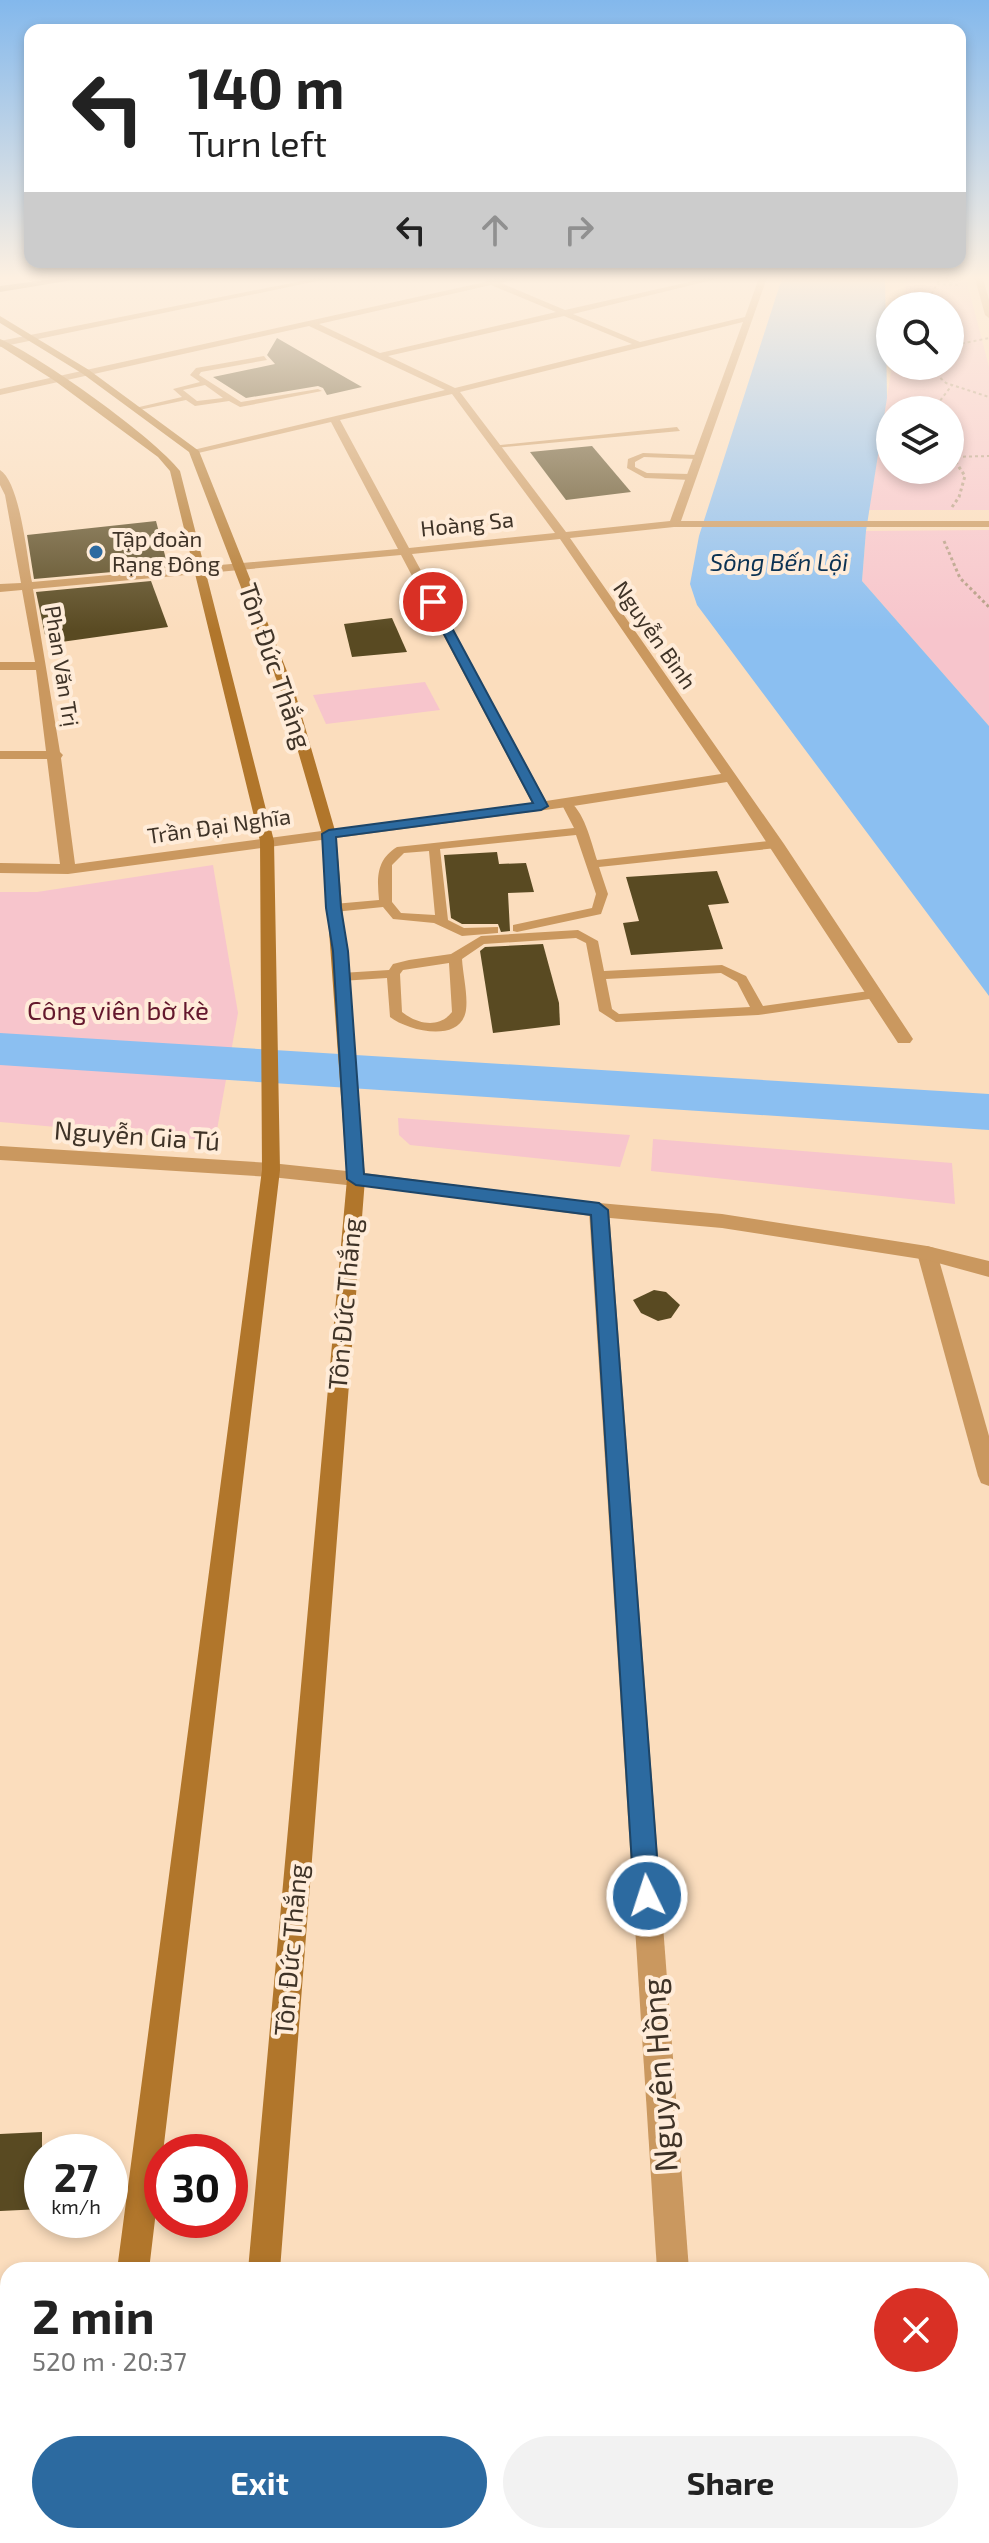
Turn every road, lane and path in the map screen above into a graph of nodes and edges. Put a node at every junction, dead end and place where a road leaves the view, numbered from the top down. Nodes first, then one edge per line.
1 (78, 394) edge
2 (118, 394) edge
3 (182, 394) edge
4 (221, 394) edge
5 (306, 394) edge
6 (443, 394) edge
7 (456, 394) edge
8 (719, 394) edge
9 (187, 398) junction
10 (229, 399) junction
11 (139, 408) junction
12 (335, 420) junction
13 (677, 429) dead end
14 (495, 446) junction
15 (194, 451) junction
16 (964, 456) edge
17 (989, 456) edge
18 (697, 457) junction
19 (0, 473) edge
20 (690, 477) junction
21 (963, 484) edge
22 (674, 524) junction
23 (940, 524) junction
24 (989, 524) edge
25 (562, 534) junction
26 (405, 551) junction
27 (242, 568) junction
28 (201, 572) junction
29 (0, 588) edge
30 (29, 588) junction
31 (989, 607) edge
32 (0, 666) edge
33 (42, 666) junction
34 (0, 755) edge
35 (56, 755) junction
36 (729, 777) junction
37 (567, 803) junction
38 (541, 806) junction
39 (581, 831) junction
40 (329, 834) junction
41 (267, 841) junction
42 (777, 844) junction
43 (434, 846) junction
44 (592, 864) junction
45 (0, 868) edge
46 (68, 869) junction
47 (386, 903) junction
48 (334, 908) junction
49 (442, 921) junction
50 (455, 958) junction
51 (393, 974) junction
52 (599, 975) junction
53 (341, 977) junction
54 (876, 994) junction
55 (758, 1011) junction
56 (904, 1039) dead end
57 (0, 1153) edge
58 (271, 1170) junction
59 (356, 1179) junction
60 (599, 1210) junction
61 (927, 1253) junction
62 (989, 1269) edge
63 (989, 1476) edge
64 (134, 2262) edge
65 (265, 2262) edge
66 (672, 2262) edge

1 - 28 main road, Tôn Đức Thắng
2 - 11 main road, Tôn Đức Thắng
3 - 9 lane
4 - 10 lane
5 - 10 lane
6 - 12 street
7 - 14 street, Nguyễn Bình
8 - 18 street
9 - 10 lane
9 - 11 lane
11 - 15 main road, Tôn Đức Thắng
12 - 15 street
12 - 26 street
13 - 14 lane
14 - 25 street, Nguyễn Bình
15 - 27 main road, Tôn Đức Thắng
16 - 17 path
18 - 20 street
18 - 20 lane
19 - 30 street, Phan Văn Trị
20 - 22 street
21 - 23 path
22 - 23 street, Hoàng Sa
22 - 25 street, Hoàng Sa
23 - 24 street, Hoàng Sa
23 - 31 path
25 - 26 street, Hoàng Sa
25 - 36 street, Nguyễn Bình
26 - 27 street, Hoàng Sa
26 - 38 street
27 - 28 street, Hoàng Sa
27 - 40 main road, Tôn Đức Thắng
28 - 30 street, Hoàng Sa
28 - 41 main road, Tôn Đức Thắng
29 - 30 street, Hoàng Sa
30 - 33 street, Phan Văn Trị
32 - 33 street
33 - 35 street, Phan Văn Trị
34 - 35 street
35 - 46 street, Phan Văn Trị
36 - 37 street, Trần Đại Nghĩa
36 - 42 street, Nguyễn Bình
37 - 38 street, Trần Đại Nghĩa
37 - 39 lane
38 - 40 street, Trần Đại Nghĩa
39 - 43 lane
39 - 44 lane
40 - 41 street, Trần Đại Nghĩa
40 - 48 main road, Tôn Đức Thắng
41 - 46 street, Trần Đại Nghĩa
41 - 58 main road, Tôn Đức Thắng
42 - 44 lane
42 - 54 street, Nguyễn Bình
43 - 47 lane
43 - 49 lane
44 - 49 lane
45 - 46 street, Trần Đại Nghĩa
47 - 48 lane
47 - 49 lane
48 - 53 main road, Tôn Đức Thắng
50 - 51 lane
50 - 51 lane
50 - 52 lane
51 - 53 lane
52 - 55 lane
52 - 55 lane
53 - 59 main road, Tôn Đức Thắng
54 - 55 lane
54 - 56 street, Nguyễn Bình
57 - 58 street, Nguyễn Gia Tú
58 - 59 street, Nguyễn Gia Tú
58 - 64 main road, Tôn Đức Thắng
59 - 60 street, Nguyễn Gia Tú
59 - 65 main road, Tôn Đức Thắng
60 - 61 street, Nguyễn Gia Tú
60 - 66 street, Nguyên Hồng
61 - 62 street, Nguyễn Gia Tú
61 - 63 street

